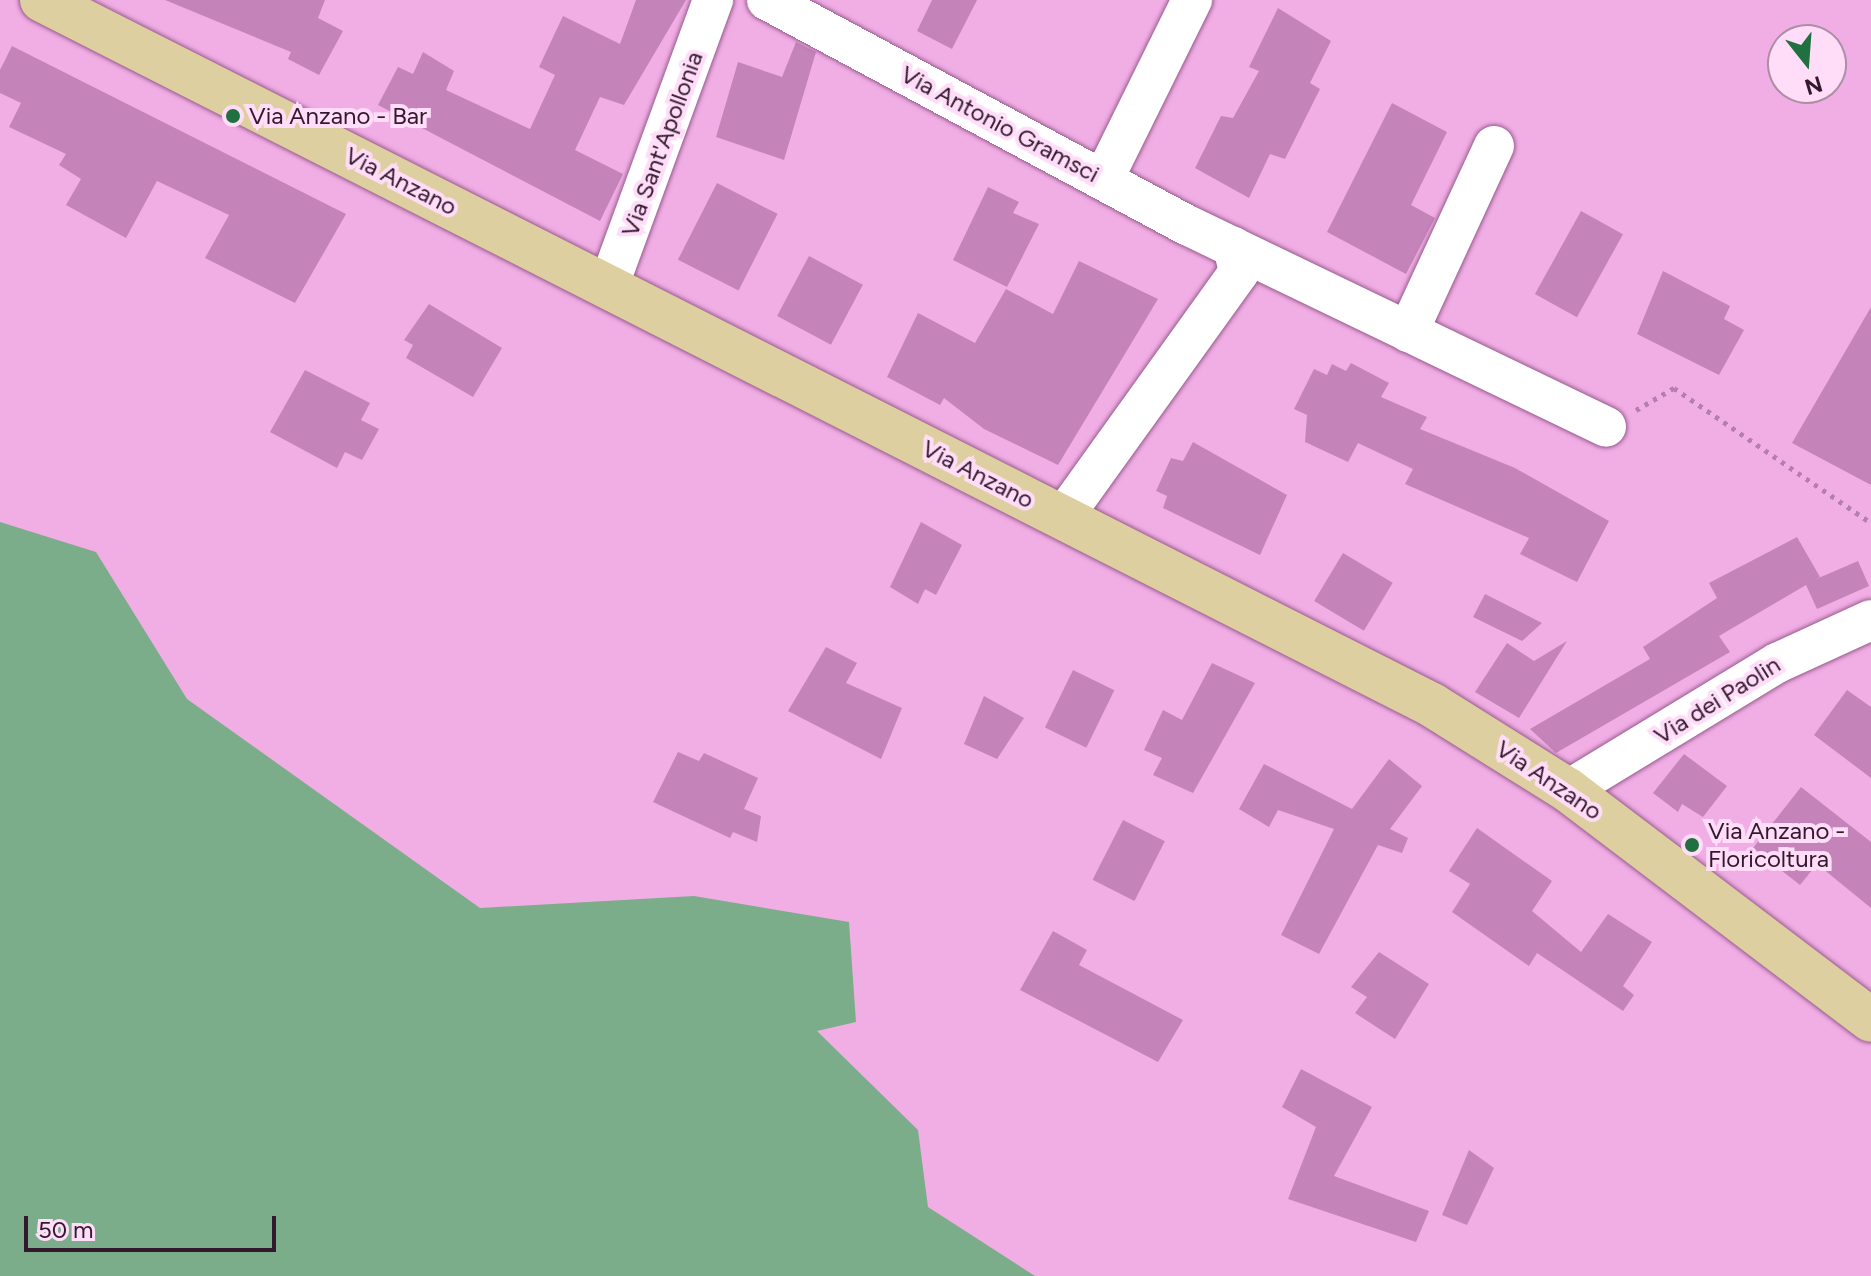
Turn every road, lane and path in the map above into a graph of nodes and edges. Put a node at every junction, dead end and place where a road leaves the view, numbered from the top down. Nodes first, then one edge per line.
1 (42, 0) edge
2 (713, 0) edge
3 (1192, 0) edge
4 (774, 2) edge
5 (1494, 146) dead end
6 (1103, 180) junction
7 (1233, 247) junction
8 (608, 287) junction
9 (1408, 332) junction
10 (1606, 427) joint
11 (1063, 517) junction
12 (1871, 523) edge
13 (1871, 620) edge
14 (1568, 790) junction
15 (1871, 1020) edge

1 - 8 main road, Via Anzano
2 - 8 street, Via Sant'Apollonia
3 - 6 street
4 - 6 street, Via Antonio Gramsci
5 - 9 street
6 - 7 street, Via Antonio Gramsci
7 - 9 street, Via Antonio Gramsci
7 - 11 street
8 - 11 main road, Via Anzano
9 - 10 street, Via Antonio Gramsci
10 - 12 path
11 - 14 main road, Via Anzano
13 - 14 street, Via dei Paolin
14 - 15 main road, Via Anzano

